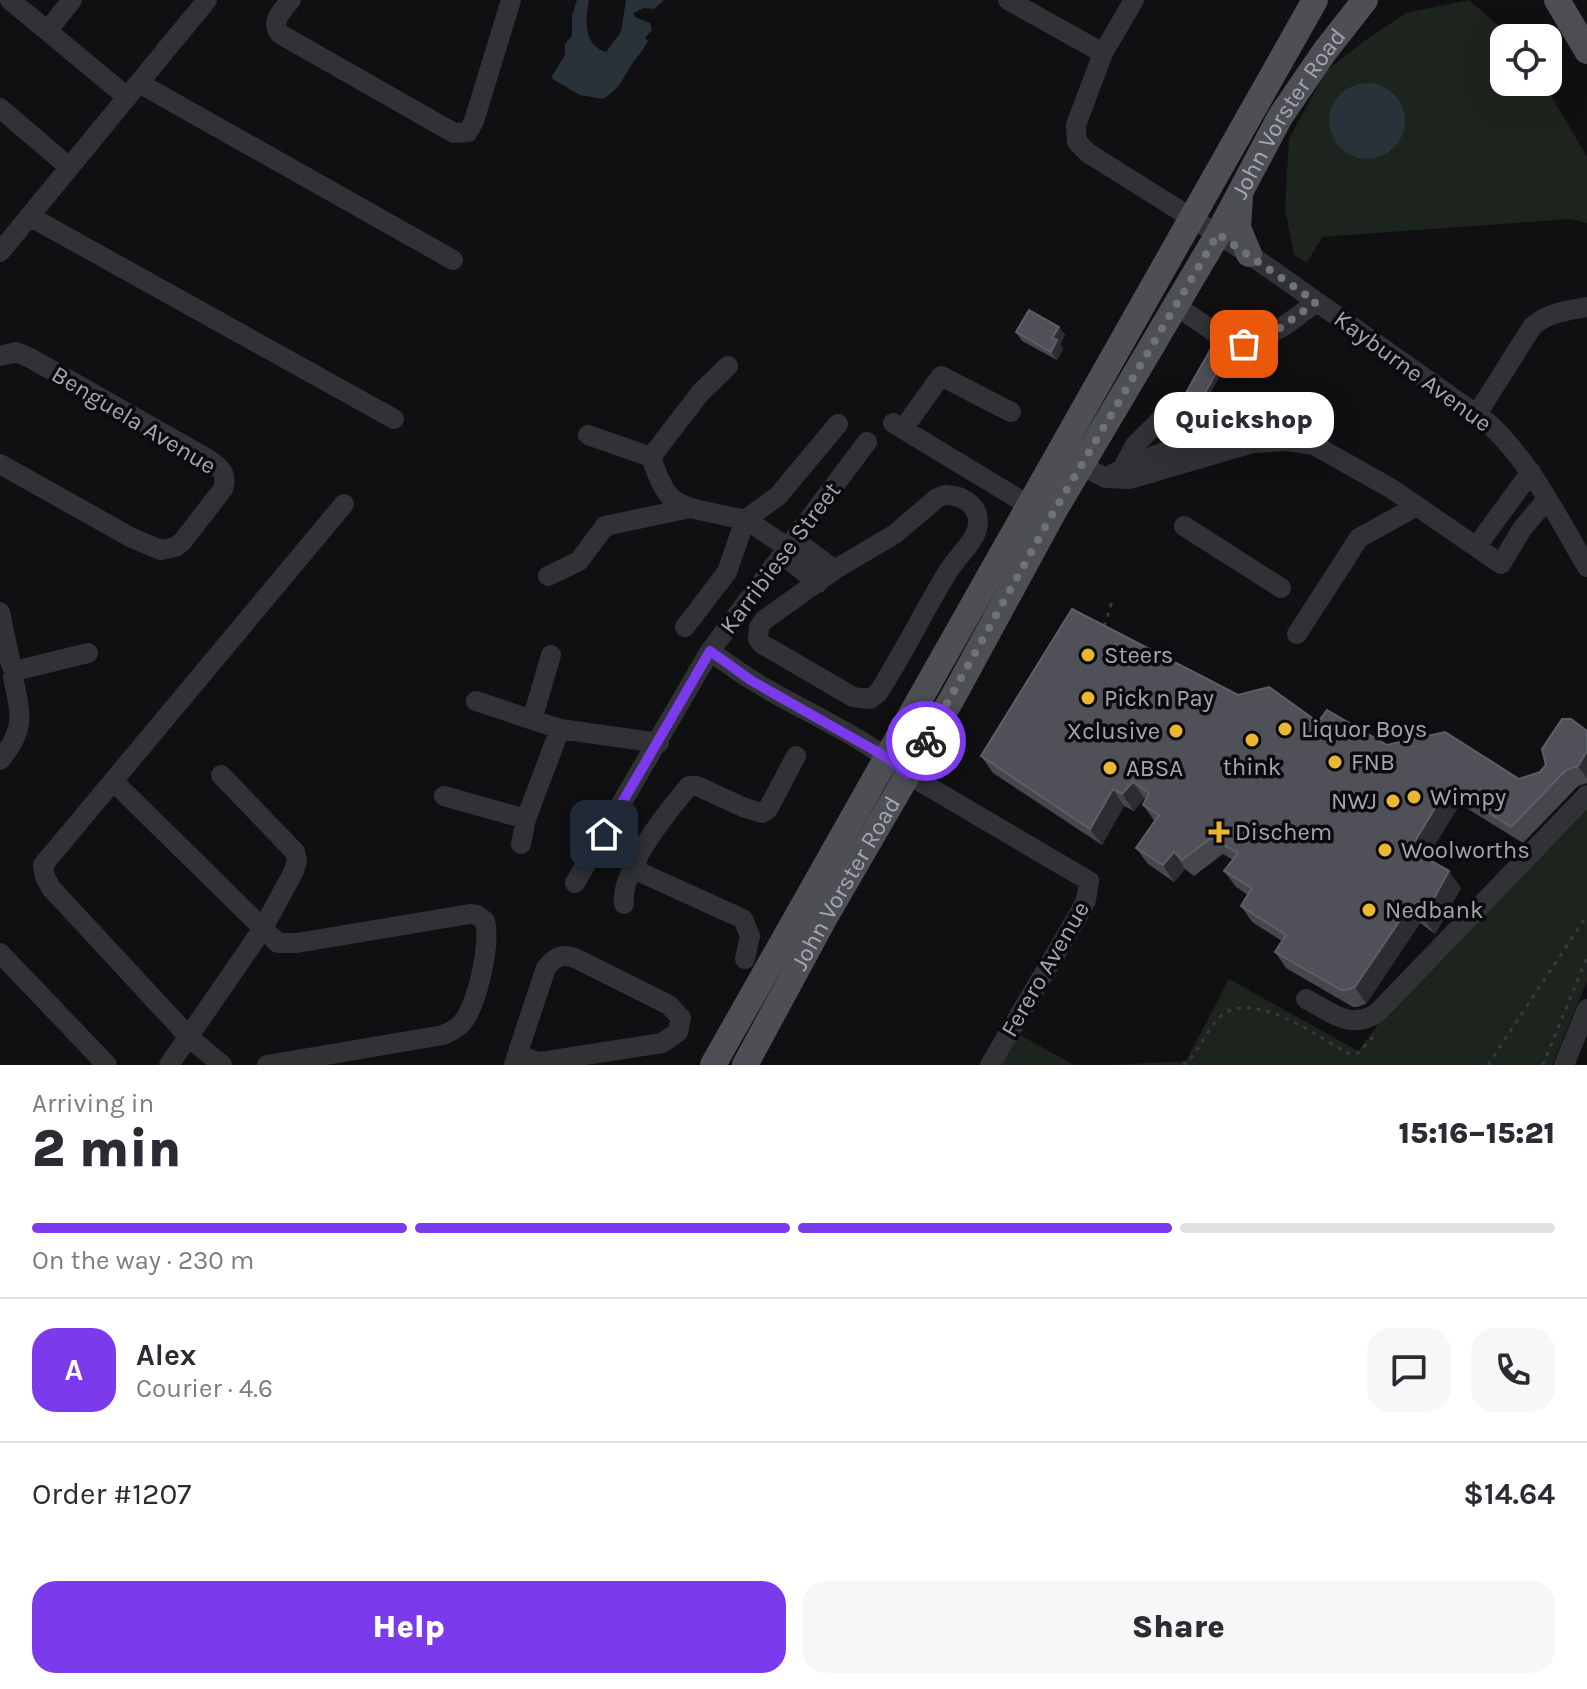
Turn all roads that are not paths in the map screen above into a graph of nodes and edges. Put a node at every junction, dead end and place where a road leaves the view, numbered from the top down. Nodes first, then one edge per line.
1 (10, 0) edge
2 (72, 0) edge
3 (207, 0) edge
4 (291, 0) edge
5 (1008, 0) edge
6 (1134, 0) edge
7 (1315, 0) edge
8 (1365, 0) edge
9 (1548, 0) edge
10 (509, 1) edge
11 (1563, 10) edge
12 (48, 30) junction
13 (1587, 51) edge
14 (1103, 53) junction
15 (133, 90) junction
16 (0, 108) edge
17 (69, 167) junction
18 (1242, 186) junction
19 (29, 216) junction
20 (1193, 218) junction
21 (1218, 234) junction
22 (0, 252) edge
23 (1249, 254) junction
24 (453, 260) dead end
25 (1316, 302) junction
26 (1175, 305) junction
27 (1587, 307) edge
28 (0, 356) edge
29 (728, 366) dead end
30 (1192, 408) dead end
31 (1011, 412) dead end
32 (1477, 414) junction
33 (1169, 416) junction
34 (394, 419) dead end
35 (838, 424) dead end
36 (588, 435) dead end
37 (1173, 437) junction
38 (1225, 438) junction
39 (867, 442) dead end
40 (1253, 443) junction
41 (651, 457) junction
42 (1150, 458) junction
43 (1071, 460) junction
44 (0, 464) edge
45 (1124, 466) junction
46 (1531, 472) junction
47 (1106, 478) junction
48 (1547, 499) junction
49 (344, 504) dead end
50 (1030, 506) junction
51 (1415, 507) junction
52 (690, 508) junction
53 (745, 520) junction
54 (1184, 526) dead end
55 (1476, 547) junction
56 (790, 548) junction
57 (1587, 567) edge
58 (548, 576) dead end
59 (826, 576) junction
60 (1281, 588) dead end
61 (0, 612) edge
62 (685, 627) dead end
63 (1297, 634) dead end
64 (710, 651) junction
65 (88, 653) dead end
66 (551, 655) dead end
67 (10, 672) edge
68 (476, 701) dead end
69 (532, 720) junction
70 (560, 729) junction
71 (659, 743) junction
72 (796, 756) dead end
73 (0, 760) edge
74 (897, 766) junction
75 (221, 775) dead end
76 (114, 782) junction
77 (1587, 795) edge
78 (444, 796) dead end
79 (526, 819) junction
80 (604, 834) junction
81 (521, 844) dead end
82 (635, 864) junction
83 (575, 883) dead end
84 (624, 904) dead end
85 (262, 930) junction
86 (0, 953) edge
87 (745, 959) dead end
88 (1306, 999) dead end
89 (1587, 1009) edge
90 (190, 1038) junction
91 (516, 1060) edge
92 (107, 1065) edge
93 (169, 1065) edge
94 (222, 1065) edge
95 (267, 1065) edge
96 (713, 1065) edge
97 (745, 1065) edge
98 (990, 1065) edge
99 (1564, 1065) edge

1 - 12 street
2 - 12 street
3 - 15 street
4 - 10 street
5 - 14 street
6 - 14 street
7 - 20 main road, John Vorster Road
8 - 18 main road, John Vorster Road
9 - 11 main road
11 - 13 main road
12 - 15 street
14 - 20 street, Kayburne Avenue
15 - 17 street
15 - 24 street
16 - 17 street
17 - 19 street
18 - 21 main road, John Vorster Road
18 - 23 main road
19 - 22 street
19 - 34 street
20 - 21 street, Kayburne Avenue
20 - 43 main road, John Vorster Road
21 - 23 street, Kayburne Avenue
21 - 26 main road, John Vorster Road
23 - 25 street, Kayburne Avenue
25 - 26 street
25 - 32 street, Kayburne Avenue
26 - 43 main road, John Vorster Road
27 - 32 street
28 - 44 street, Benguela Avenue
29 - 41 street
30 - 33 street
31 - 50 street
32 - 46 street, Kayburne Avenue
33 - 37 street
33 - 45 street
35 - 53 street
36 - 41 street
37 - 38 street
37 - 42 street
38 - 40 street
38 - 42 street
39 - 56 street, Karribiese Street
40 - 47 street
40 - 51 street
41 - 52 street
42 - 45 street
43 - 47 street
43 - 50 main road, John Vorster Road
43 - 74 main road, John Vorster Road
45 - 47 street
46 - 48 street, Kayburne Avenue
46 - 55 street
48 - 55 street
48 - 57 street, Kayburne Avenue
49 - 76 street
50 - 74 main road, John Vorster Road
51 - 55 street
51 - 63 street
52 - 53 street
52 - 58 street
53 - 56 street
53 - 62 street
54 - 60 street
56 - 59 street
56 - 64 street, Karribiese Street
59 - 59 street
61 - 67 street
64 - 71 street, Karribiese Street
64 - 74 street, Ferero Avenue
65 - 67 street
66 - 69 street
67 - 73 street
68 - 69 street
69 - 70 street
70 - 71 street
70 - 79 street
71 - 80 street, Karribiese Street
72 - 82 street
74 - 96 main road, John Vorster Road
74 - 97 main road, John Vorster Road
74 - 98 street, Ferero Avenue
75 - 85 street
76 - 85 street
76 - 90 street
77 - 88 street
78 - 79 street
79 - 81 street
80 - 82 street
80 - 83 street, Karribiese Street
82 - 84 street
82 - 87 street
85 - 90 street
85 - 95 street
86 - 92 street
89 - 99 street
90 - 93 street
90 - 94 street
91 - 91 street

